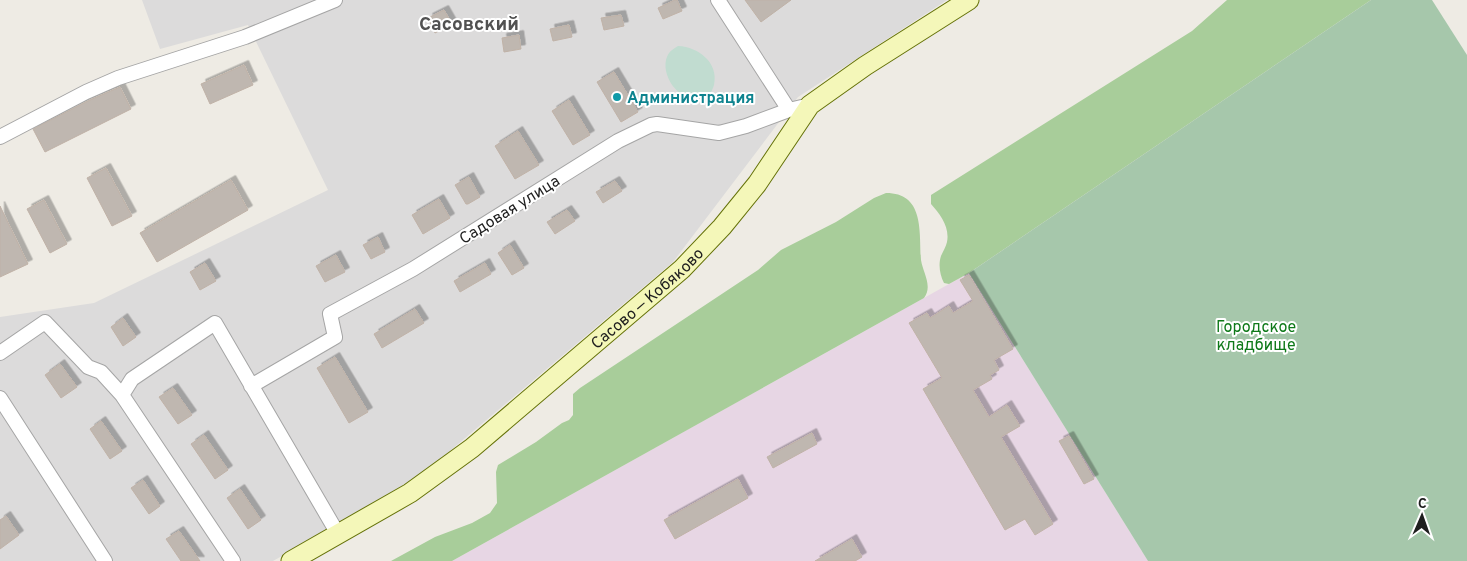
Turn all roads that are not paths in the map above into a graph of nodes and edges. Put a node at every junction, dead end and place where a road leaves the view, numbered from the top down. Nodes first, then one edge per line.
1 (334, 0) edge
2 (718, 0) edge
3 (969, 0) edge
4 (810, 105) junction
5 (789, 110) junction
6 (0, 137) edge
7 (0, 353) edge
8 (251, 386) junction
9 (122, 395) junction
10 (0, 398) edge
11 (338, 534) junction
12 (105, 561) edge
13 (233, 561) edge
14 (290, 561) edge

1 - 6 street
2 - 5 street
3 - 4 street, Сасово — Кобяково
4 - 5 street, Садовая улица
4 - 11 street, Сасово — Кобяково
5 - 8 street, Садовая улица
7 - 9 street
8 - 9 street
8 - 11 street
9 - 13 street
10 - 12 street
11 - 14 street, Сасово — Кобяково

